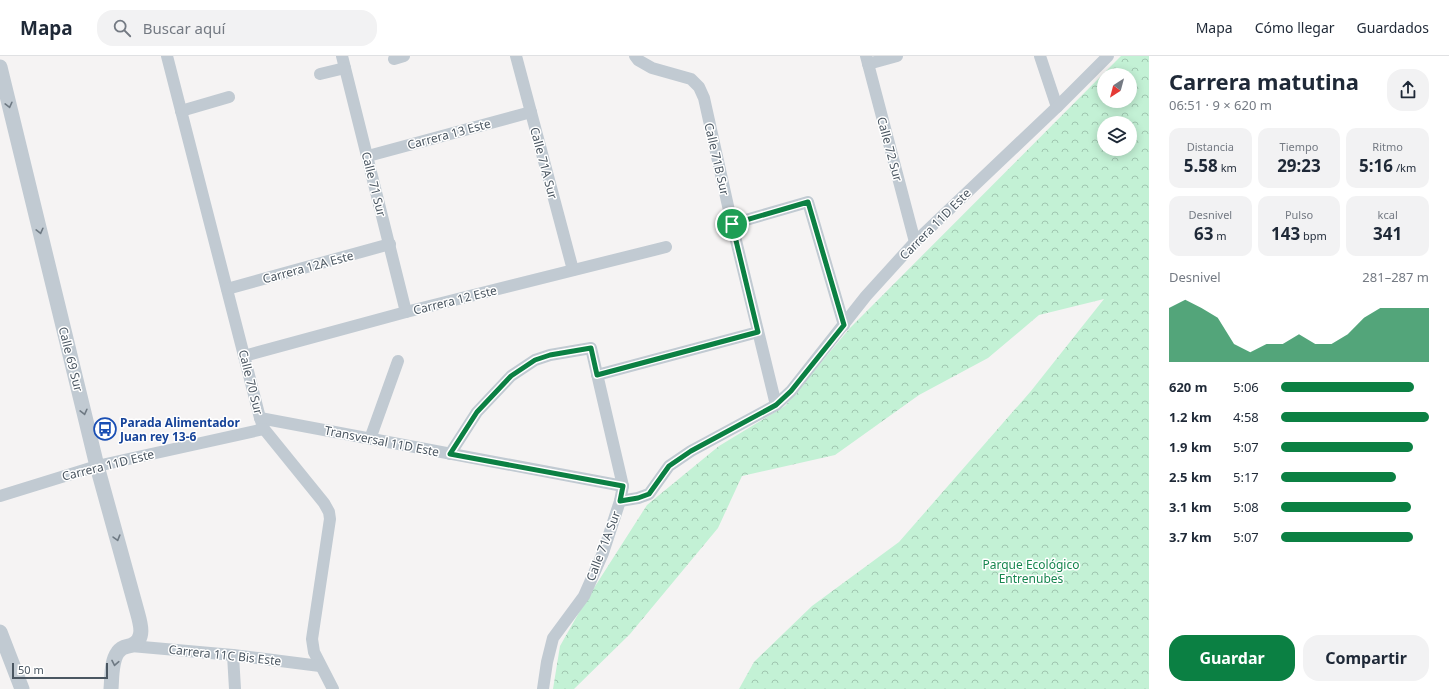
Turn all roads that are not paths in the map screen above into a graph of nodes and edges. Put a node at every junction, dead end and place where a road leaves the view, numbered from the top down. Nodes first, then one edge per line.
1 (167, 56) edge
2 (516, 56) edge
3 (635, 56) edge
4 (897, 56) edge
5 (1040, 56) edge
6 (1108, 56) edge
7 (867, 60) edge
8 (344, 62) edge
9 (0, 67) edge
10 (320, 74) dead end
11 (229, 97) dead end
12 (1057, 107) junction
13 (181, 110) junction
14 (531, 112) junction
15 (368, 156) junction
16 (732, 224) junction
17 (915, 242) junction
18 (390, 244) junction
19 (666, 247) dead end
20 (573, 270) junction
21 (227, 289) junction
22 (406, 312) junction
23 (844, 325) junction
24 (758, 332) junction
25 (244, 356) junction
26 (398, 361) dead end
27 (597, 375) junction
28 (776, 405) junction
29 (262, 423) junction
30 (370, 439) junction
31 (450, 454) junction
32 (97, 466) junction
33 (623, 486) junction
34 (0, 496) edge
35 (620, 501) junction
36 (0, 632) edge
37 (130, 646) junction
38 (233, 655) junction
39 (320, 666) junction
40 (22, 689) edge
41 (111, 689) edge
42 (234, 689) edge
43 (333, 689) edge
44 (543, 689) edge

1 - 13 street, Calle 70 Sur
2 - 14 street, Calle 71A Sur
3 - 16 street, Calle 71B Sur
4 - 7 street
5 - 12 street
6 - 12 street, Carrera 11D Este
7 - 17 street, Calle 72 Sur
8 - 10 street
8 - 15 street, Calle 71 Sur
9 -> 32 street, Calle 69 Sur
11 - 13 street
12 - 17 street, Carrera 11D Este
13 - 21 street, Calle 70 Sur
14 - 15 street, Carrera 13 Este
14 - 20 street, Calle 71A Sur
15 - 18 street, Calle 71 Sur
16 - 23 street
16 - 24 street, Calle 71B Sur
17 - 23 street, Carrera 11D Este
18 - 21 street, Carrera 12A Este
18 - 22 street, Calle 71 Sur
19 - 20 street, Carrera 12 Este
20 - 22 street, Carrera 12 Este
21 - 25 street, Calle 70 Sur
22 - 25 street, Carrera 12 Este
23 - 28 street, Carrera 11D Este
24 - 27 street
24 - 28 street, Calle 71B Sur
25 - 29 street, Calle 70 Sur
26 - 30 street
27 - 31 street, Calle 71A Sur
27 - 33 street, Calle 71A Sur
28 - 35 street, Carrera 11D Este
29 - 30 street, Transversal 11D Este
29 - 32 street, Carrera 11D Este
29 - 39 street, Calle 70 Sur
30 - 31 street, Transversal 11D Este
31 - 33 street, Transversal 11D Este
32 - 34 street, Carrera 11D Este
32 -> 37 street, Calle 69 Sur
33 - 35 street, Calle 71A Sur
35 - 44 street, Calle 71A Sur
36 - 40 street
37 - 38 street, Carrera 11C Bis Este
37 -> 41 street, Calle 69 Sur
38 - 39 street, Carrera 11C Bis Este
38 - 42 street
39 - 43 street, Calle 70 Sur

